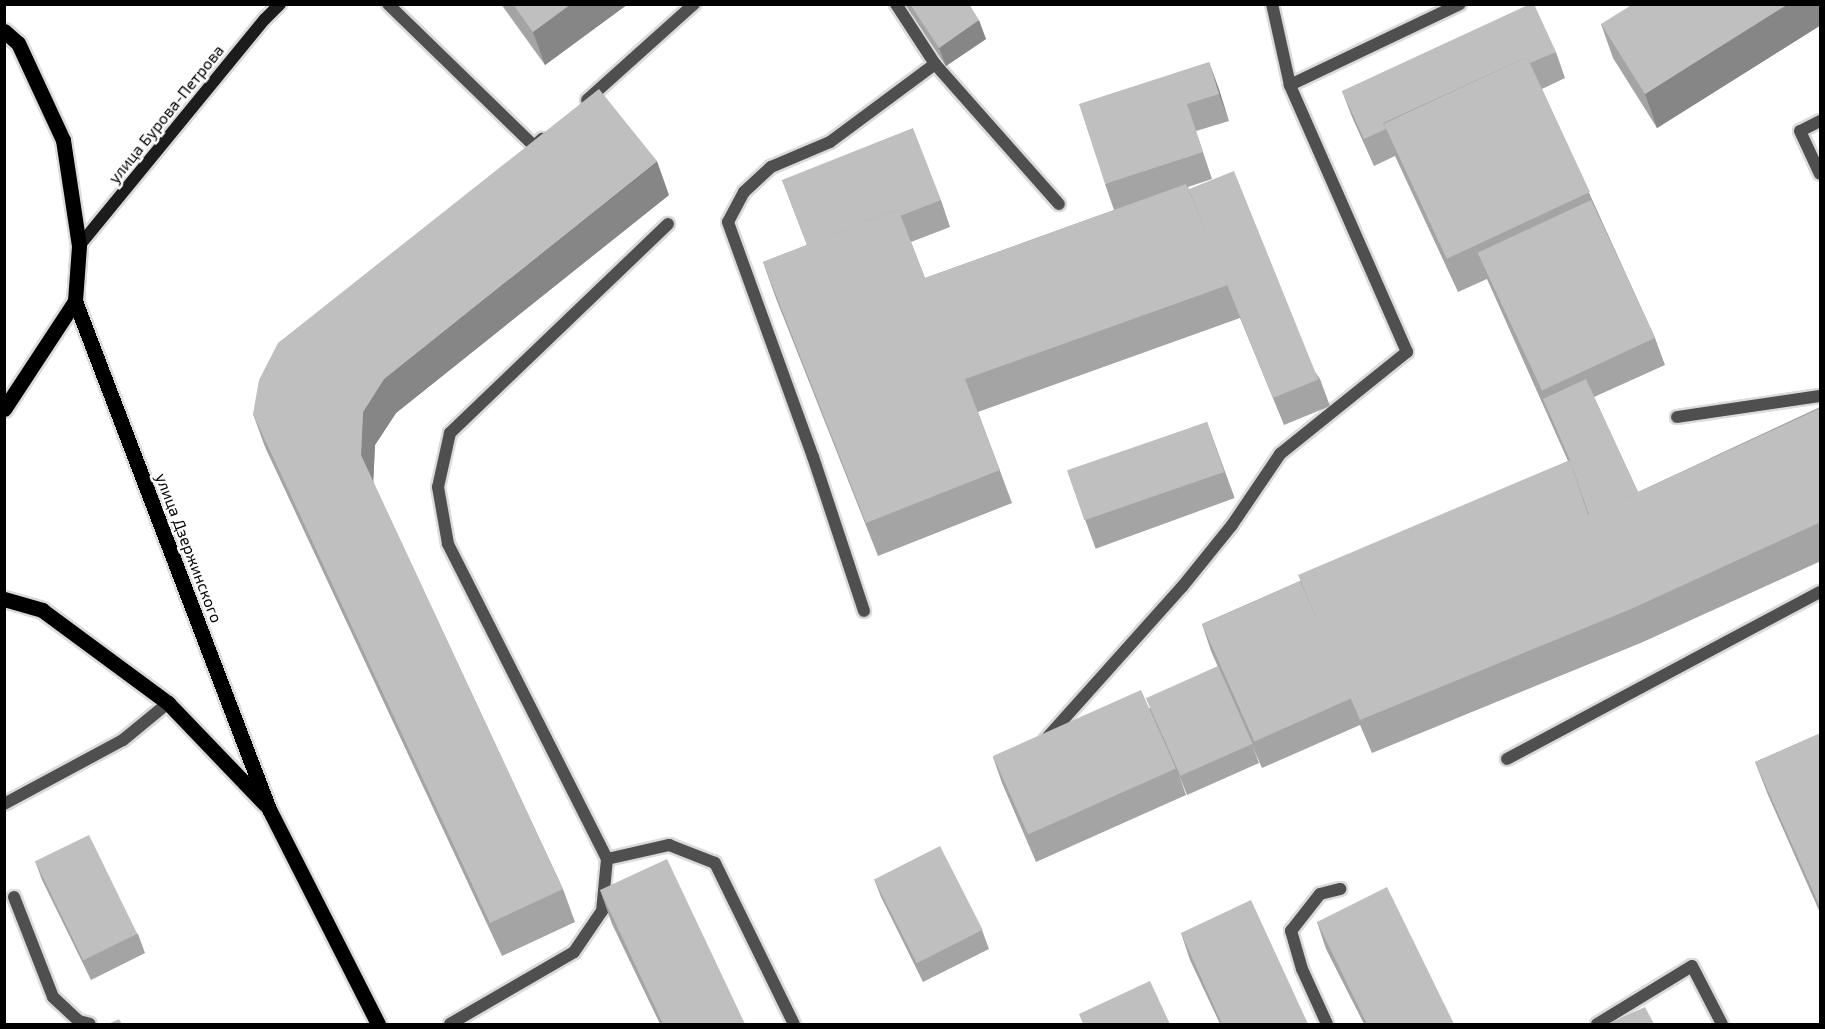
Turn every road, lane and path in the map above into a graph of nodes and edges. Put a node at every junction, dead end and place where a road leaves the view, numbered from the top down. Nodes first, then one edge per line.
1 (280, 4) edge
2 (388, 4) edge
3 (694, 4) edge
4 (896, 4) edge
5 (1272, 4) edge
6 (1460, 4) edge
7 (4, 31) edge
8 (935, 64) junction
9 (1290, 85) junction
10 (579, 107) edge
11 (1821, 121) edge
12 (552, 131) edge
13 (1821, 174) edge
14 (1059, 204) dead end
15 (668, 224) dead end
16 (79, 246) junction
17 (75, 301) junction
18 (1821, 396) edge
19 (4, 409) edge
20 (1677, 417) dead end
21 (1821, 592) edge
22 (4, 599) edge
23 (864, 611) dead end
24 (168, 703) junction
25 (1039, 747) edge
26 (1507, 759) dead end
27 (4, 804) edge
28 (269, 809) junction
29 (607, 859) junction
30 (1340, 889) dead end
31 (14, 897) dead end
32 (90, 1024) edge
33 (378, 1024) edge
34 (450, 1024) edge
35 (794, 1024) edge
36 (1327, 1024) edge
37 (1597, 1024) edge
38 (1722, 1024) edge

1 - 16 main road, улица Бурова-Петрова
2 - 12 lane
3 - 10 lane
4 - 8 lane
5 - 9 lane
6 - 9 lane
7 - 16 main road
8 - 14 lane
8 - 23 lane
9 - 25 lane
11 - 13 lane
15 - 29 lane
16 - 17 main road
17 - 19 main road
17 - 28 main road, улица Дзержинского
18 - 20 lane
21 - 26 lane
22 - 24 main road, улица Дзержинского
24 - 27 lane
24 - 28 main road, улица Дзержинского
28 - 33 main road, улица Дзержинского
29 - 34 lane
29 - 35 lane
30 - 36 lane
31 - 32 lane
37 - 38 lane

